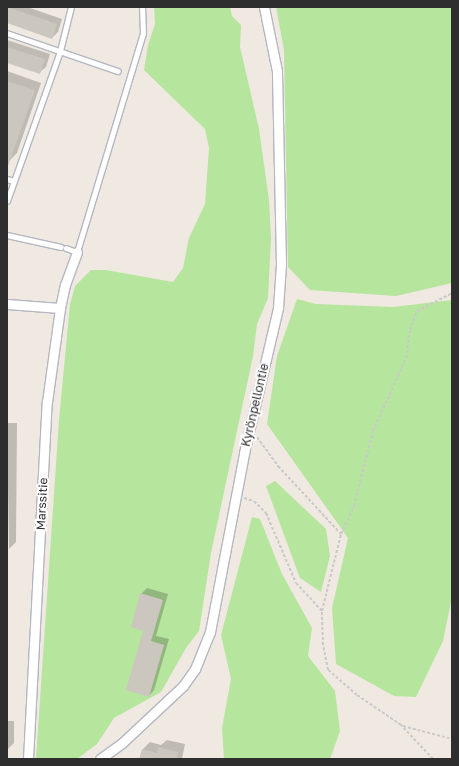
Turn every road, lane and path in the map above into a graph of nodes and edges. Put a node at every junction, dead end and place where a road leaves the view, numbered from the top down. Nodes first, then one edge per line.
1 (71, 7) edge
2 (142, 7) edge
3 (264, 7) edge
4 (7, 33) edge
5 (60, 51) junction
6 (118, 71) dead end
7 (7, 179) edge
8 (14, 181) junction
9 (7, 201) edge
10 (7, 235) edge
11 (77, 252) junction
12 (452, 293) edge
13 (7, 304) edge
14 (60, 308) junction
15 (249, 430) junction
16 (235, 495) junction
17 (341, 534) junction
18 (322, 611) junction
19 (401, 725) junction
20 (452, 739) edge
21 (28, 759) edge
22 (100, 759) edge
23 (433, 759) edge

1 - 5 lane
2 - 11 lane
3 - 15 street, Kyrönpellontie
4 - 5 lane
5 - 6 lane
5 - 8 lane
7 - 8 lane
8 - 9 lane
10 - 11 lane
11 - 14 street, Marssitie
12 - 17 path
13 - 14 street
14 - 21 street, Marssitie
15 - 16 street, Kyrönpellontie
15 - 17 path
16 - 18 path
16 - 22 street, Kyrönpellontie
17 - 18 path
18 - 19 path
19 - 20 path
19 - 23 path

